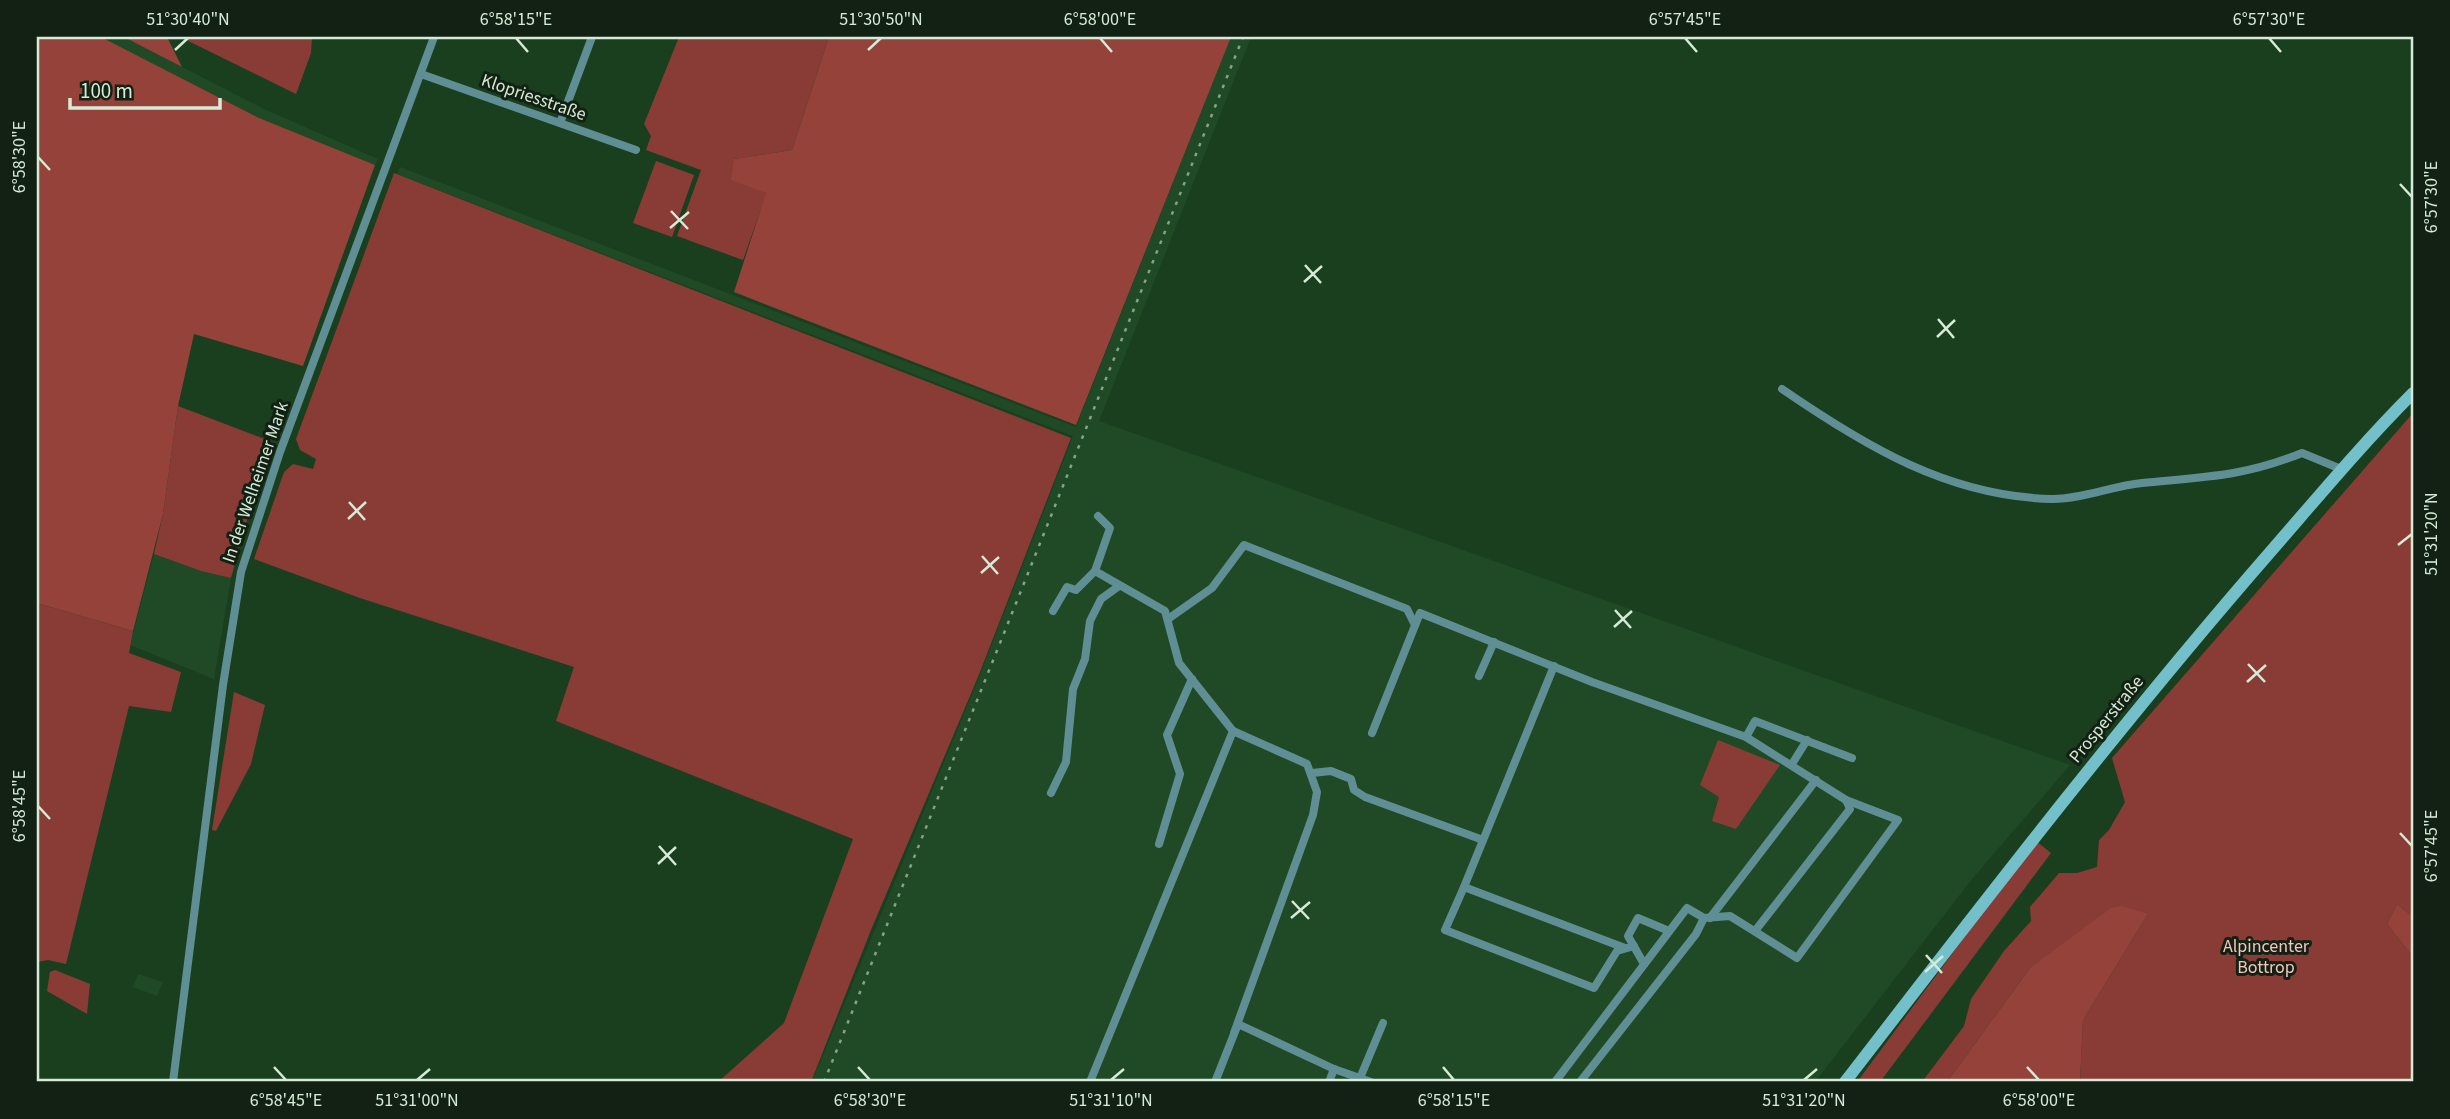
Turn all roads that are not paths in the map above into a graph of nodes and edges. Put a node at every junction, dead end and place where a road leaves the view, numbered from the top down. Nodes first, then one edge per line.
1 (434, 37) edge
2 (593, 37) edge
3 (421, 74) junction
4 (560, 123) junction
5 (636, 149) dead end
6 (1782, 389) dead end
7 (2413, 393) edge
8 (2341, 469) junction
9 (1098, 516) dead end
10 (1096, 571) junction
11 (1119, 586) junction
12 (1053, 611) dead end
13 (1168, 620) junction
14 (1415, 625) junction
15 (1494, 642) junction
16 (1554, 666) junction
17 (1479, 676) dead end
18 (1192, 679) junction
19 (1233, 731) junction
20 (1372, 733) dead end
21 (1746, 737) junction
22 (1807, 740) junction
23 (1852, 758) dead end
24 (1792, 764) junction
25 (1312, 773) junction
26 (1815, 780) junction
27 (1051, 793) dead end
28 (1846, 800) junction
29 (1483, 840) junction
30 (1159, 844) dead end
31 (1464, 887) junction
32 (1707, 918) junction
33 (1669, 931) junction
34 (1755, 931) junction
35 (1629, 947) junction
36 (1644, 964) junction
37 (1383, 1023) dead end
38 (1234, 1033) junction
39 (1334, 1069) junction
40 (1360, 1078) junction
41 (173, 1082) edge
42 (1090, 1082) edge
43 (1214, 1082) edge
44 (1329, 1082) edge
45 (1371, 1082) edge
46 (1555, 1082) edge
47 (1580, 1082) edge
48 (1845, 1082) edge

1 - 3 street, In der Welheimer Mark
2 - 4 street
3 - 4 street, Klopriesstraße
3 - 41 street, In der Welheimer Mark
4 - 5 street, Klopriesstraße
6 - 8 street
7 - 8 main road, Prosperstraße
8 - 48 main road, Prosperstraße
9 - 10 street
10 - 11 street
10 - 12 street
11 - 13 street
11 - 27 street
13 - 14 street
13 - 18 street
14 - 15 street
14 - 20 street
15 - 16 street
15 - 17 street
16 - 21 street
16 - 29 street
18 - 19 street
18 - 30 street
19 - 25 street
19 - 42 street
21 - 22 street
21 - 24 street
22 - 23 street
22 - 24 street
24 - 26 street
25 - 29 street
25 - 38 street
26 - 28 street
26 - 32 street
28 - 34 street
28 - 34 street
29 - 31 street
31 - 35 street
31 - 35 street
32 - 33 street
32 - 34 street
32 - 47 street
33 - 35 street
33 - 36 street
35 - 36 street
36 - 46 street
37 - 40 street
38 - 39 street
38 - 43 street
39 - 40 street
39 - 44 street
40 - 45 street

